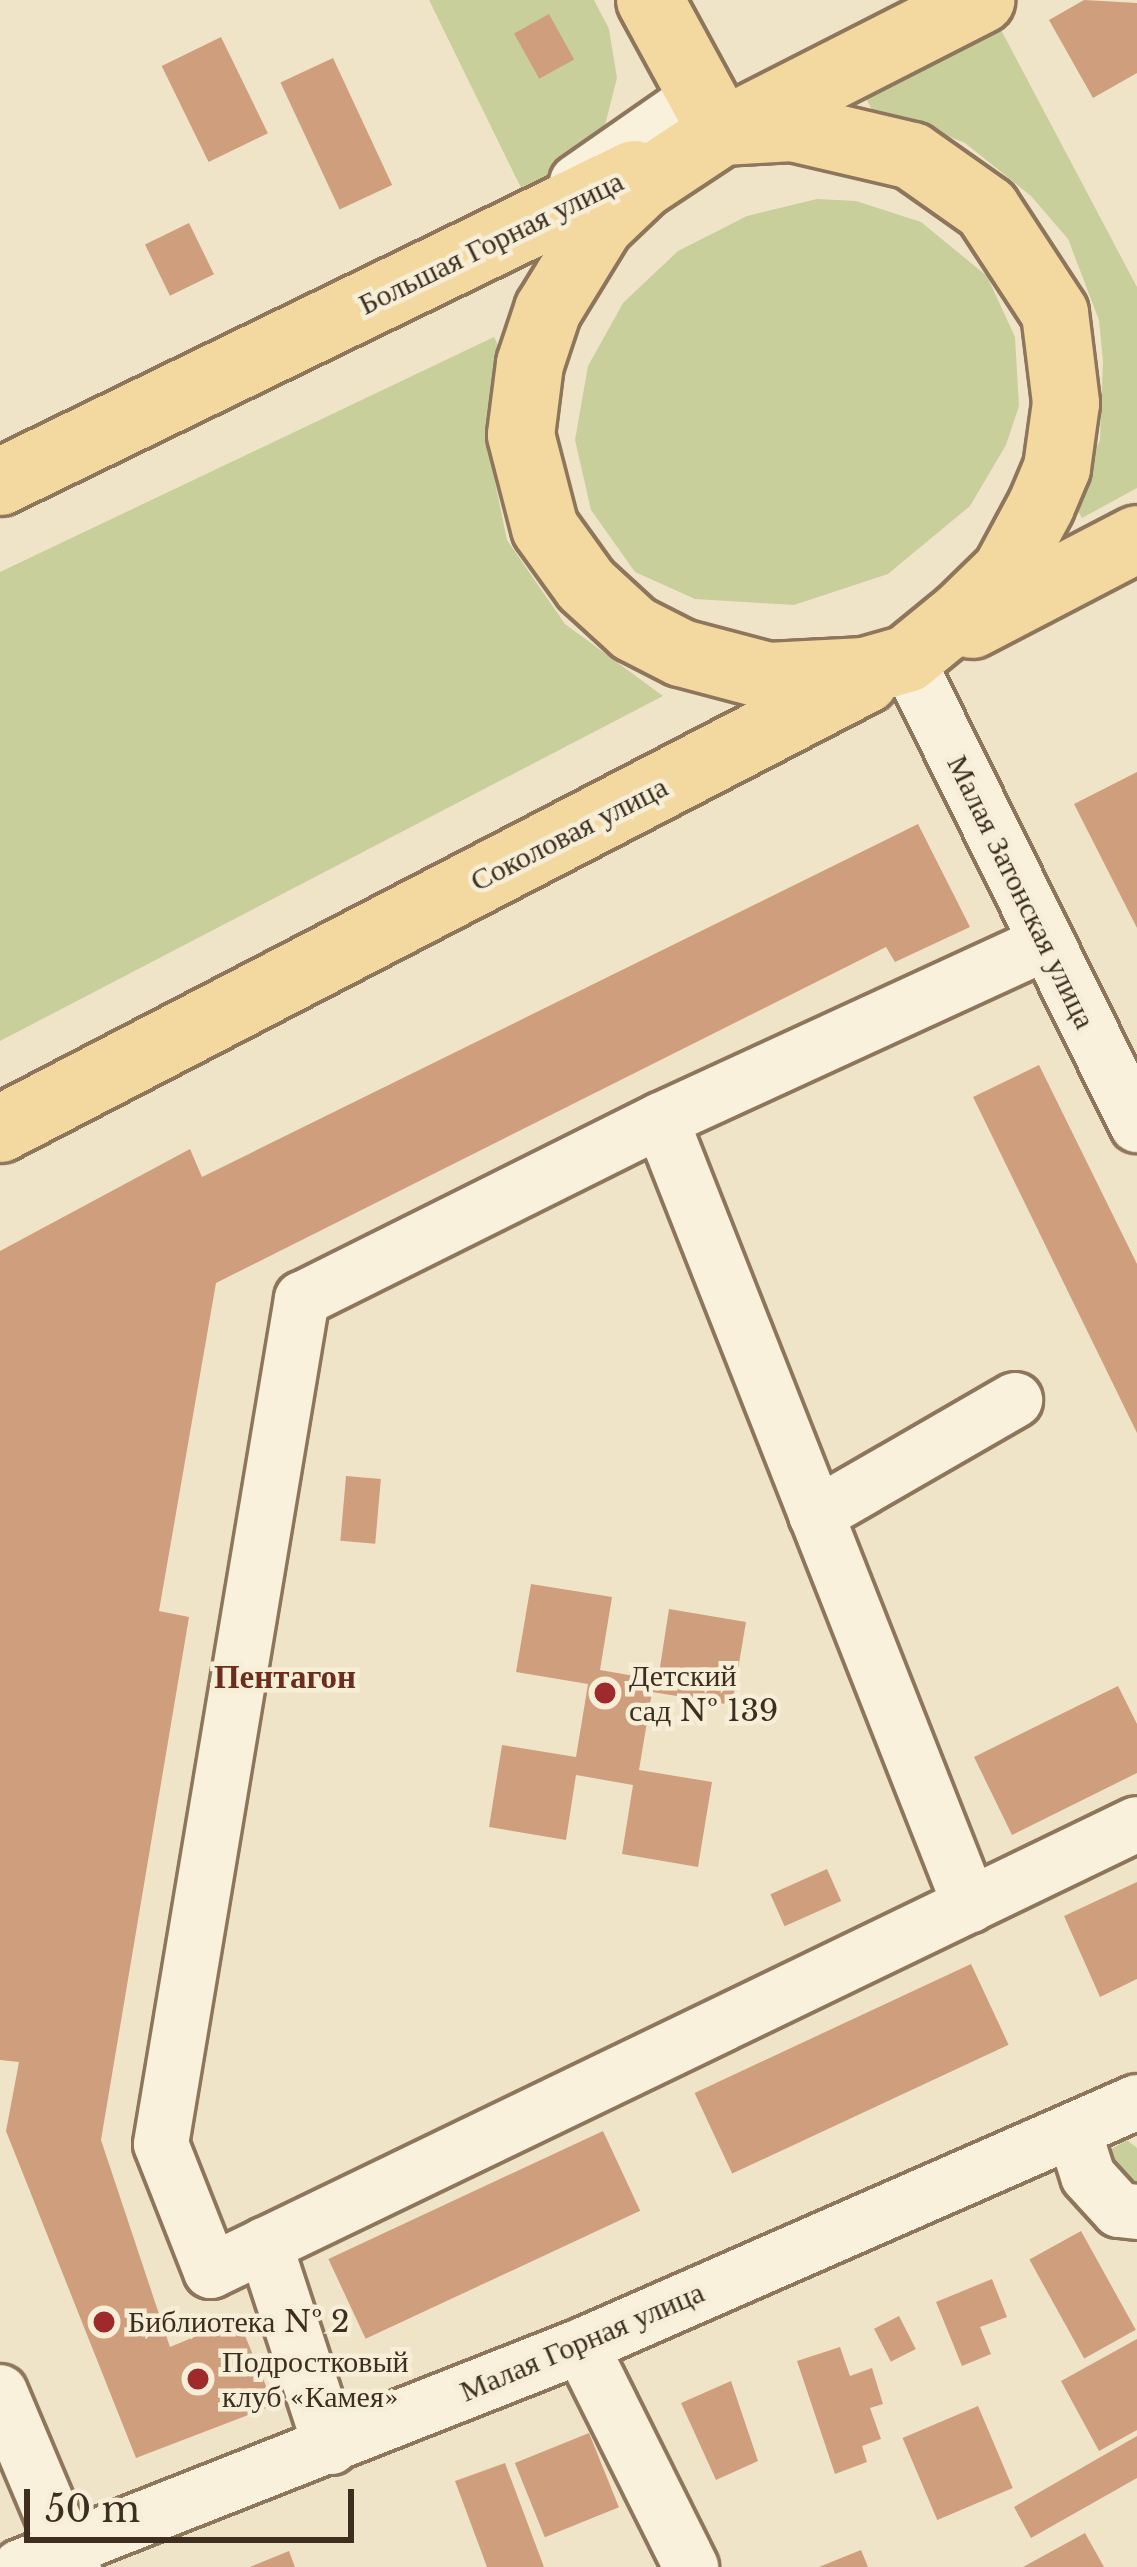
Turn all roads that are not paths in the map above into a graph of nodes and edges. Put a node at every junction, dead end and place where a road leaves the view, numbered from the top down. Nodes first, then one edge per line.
1 (650, 0) edge
2 (981, 0) edge
3 (712, 113) junction
4 (0, 465) edge
5 (0, 482) edge
6 (1137, 539) edge
7 (907, 659) junction
8 (1044, 944) junction
9 (1131, 1099) edge
10 (661, 1120) junction
11 (0, 1129) edge
12 (1015, 1400) dead end
13 (816, 1516) junction
14 (1137, 1824) edge
15 (970, 1905) junction
16 (1137, 2102) edge
17 (1074, 2132) junction
18 (1137, 2212) edge
19 (265, 2245) junction
20 (581, 2346) junction
21 (0, 2392) edge
22 (331, 2447) junction
23 (54, 2562) edge
24 (691, 2567) edge

1 - 3 main road
2 - 3 main road, Большая Горная улица
3 - 4 street
3 - 5 main road, Большая Горная улица
3 - 7 main road
3 - 7 main road
6 - 7 main road, Соколовая улица
7 - 8 street, Малая Затонская улица
7 - 11 main road, Соколовая улица
8 - 9 street, Малая Затонская улица
8 - 10 street
10 - 13 street
10 - 19 street
12 - 13 street
13 - 15 street
14 - 15 street
15 - 19 street
16 - 17 street, Малая Горная улица
17 - 18 street
17 - 20 street, Малая Горная улица
19 - 22 street
20 - 22 street, Малая Горная улица
20 - 24 street
21 - 23 street
22 - 23 street, Малая Горная улица

